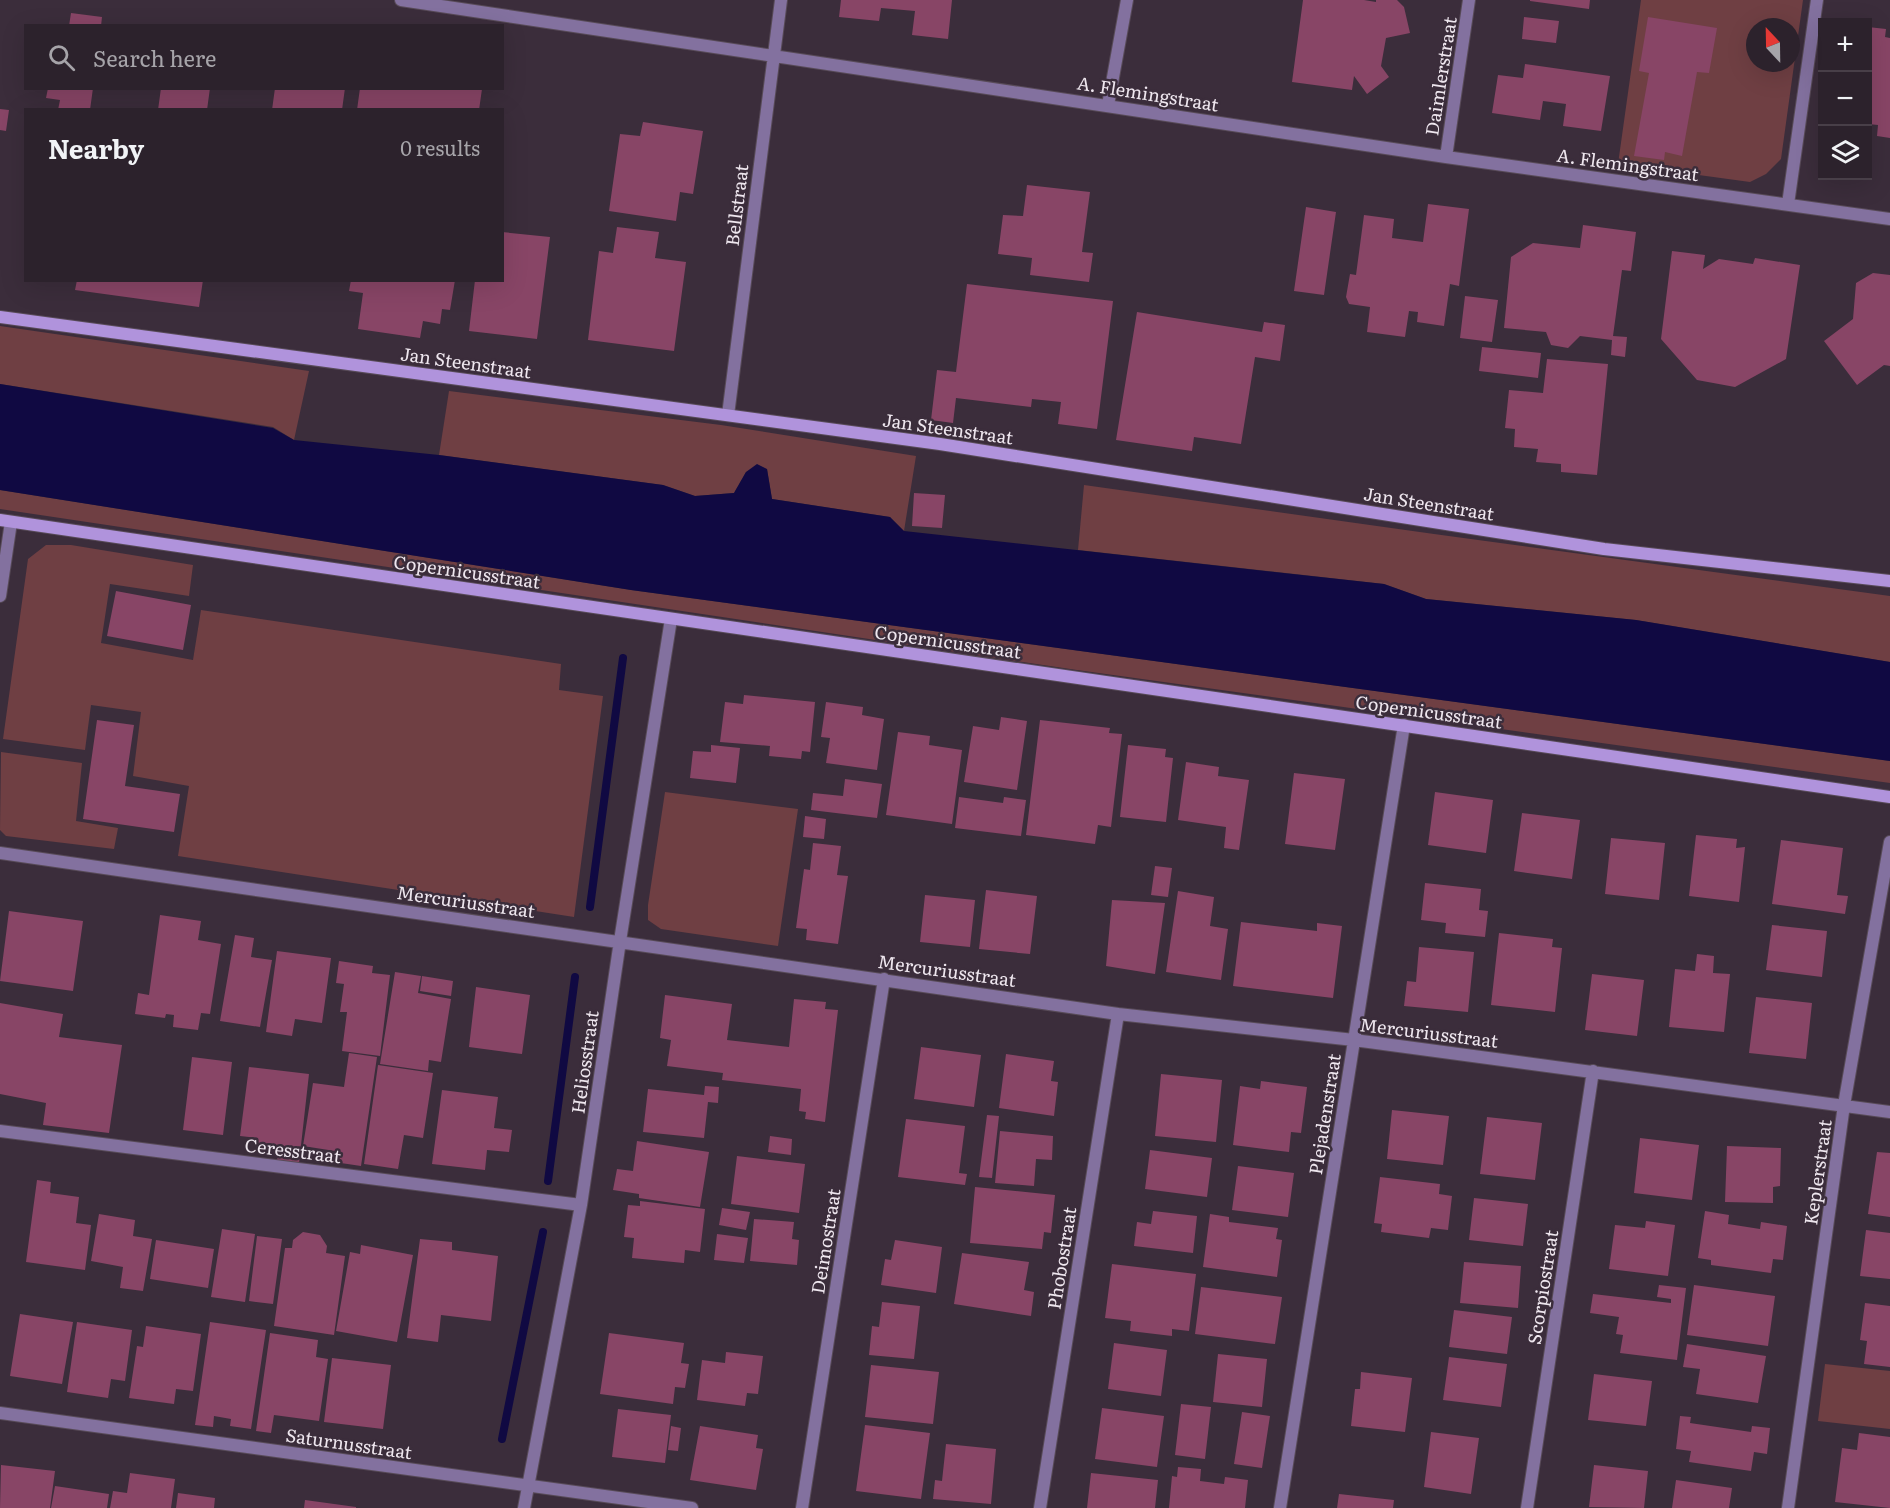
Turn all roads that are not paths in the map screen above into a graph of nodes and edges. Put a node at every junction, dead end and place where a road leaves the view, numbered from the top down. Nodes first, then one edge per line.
1 (401, 0) edge
2 (781, 0) edge
3 (1127, 0) edge
4 (1469, 0) edge
5 (1817, 0) edge
6 (466, 5) edge
7 (773, 55) junction
8 (1108, 105) junction
9 (1446, 157) junction
10 (1788, 204) junction
11 (1890, 219) edge
12 (0, 317) edge
13 (728, 416) junction
14 (6, 521) edge
15 (1890, 581) edge
16 (0, 596) edge
17 (671, 619) junction
18 (1404, 725) junction
19 (1890, 797) edge
20 (1890, 842) edge
21 (0, 853) edge
22 (620, 941) junction
23 (884, 979) junction
24 (1118, 1014) junction
25 (1354, 1040) junction
26 (1593, 1071) junction
27 (1844, 1105) junction
28 (1890, 1112) edge
29 (0, 1131) edge
30 (581, 1205) junction
31 (0, 1413) edge
32 (528, 1485) junction
33 (525, 1508) edge
34 (692, 1508) edge
35 (802, 1508) edge
36 (1040, 1508) edge
37 (1281, 1508) edge
38 (1527, 1508) edge
39 (1788, 1508) edge

1 - 6 street, A. Flemingstraat
2 - 7 street, Bellstraat
3 - 8 street
4 - 9 street, Daimlerstraat
5 - 10 street
6 - 7 street, A. Flemingstraat
7 - 8 street, A. Flemingstraat
7 - 13 street, Bellstraat
8 - 9 street, A. Flemingstraat
9 - 10 street, A. Flemingstraat
10 - 11 street, A. Flemingstraat
12 - 13 street, Jan Steenstraat
13 - 15 street, Jan Steenstraat
14 - 16 street
14 - 17 street, Copernicusstraat
17 - 18 street, Copernicusstraat
17 - 22 street, Heliosstraat
18 - 19 street, Copernicusstraat
18 - 25 street, Plejadenstraat
20 - 27 street, Keplerstraat
21 - 22 street, Mercuriusstraat
22 - 23 street, Mercuriusstraat
22 - 30 street, Heliosstraat
23 - 24 street, Mercuriusstraat
23 - 35 street, Deimostraat
24 - 25 street, Mercuriusstraat
24 - 36 street, Phobostraat
25 - 26 street, Mercuriusstraat
25 - 37 street, Plejadenstraat
26 - 27 street, Mercuriusstraat
26 - 38 street, Scorpiostraat
27 - 28 street, Mercuriusstraat
27 - 39 street, Keplerstraat
29 - 30 street, Ceresstraat
30 - 32 street, Heliosstraat
31 - 32 street, Saturnusstraat
32 - 33 street, Heliosstraat
32 - 34 street, Saturnusstraat

